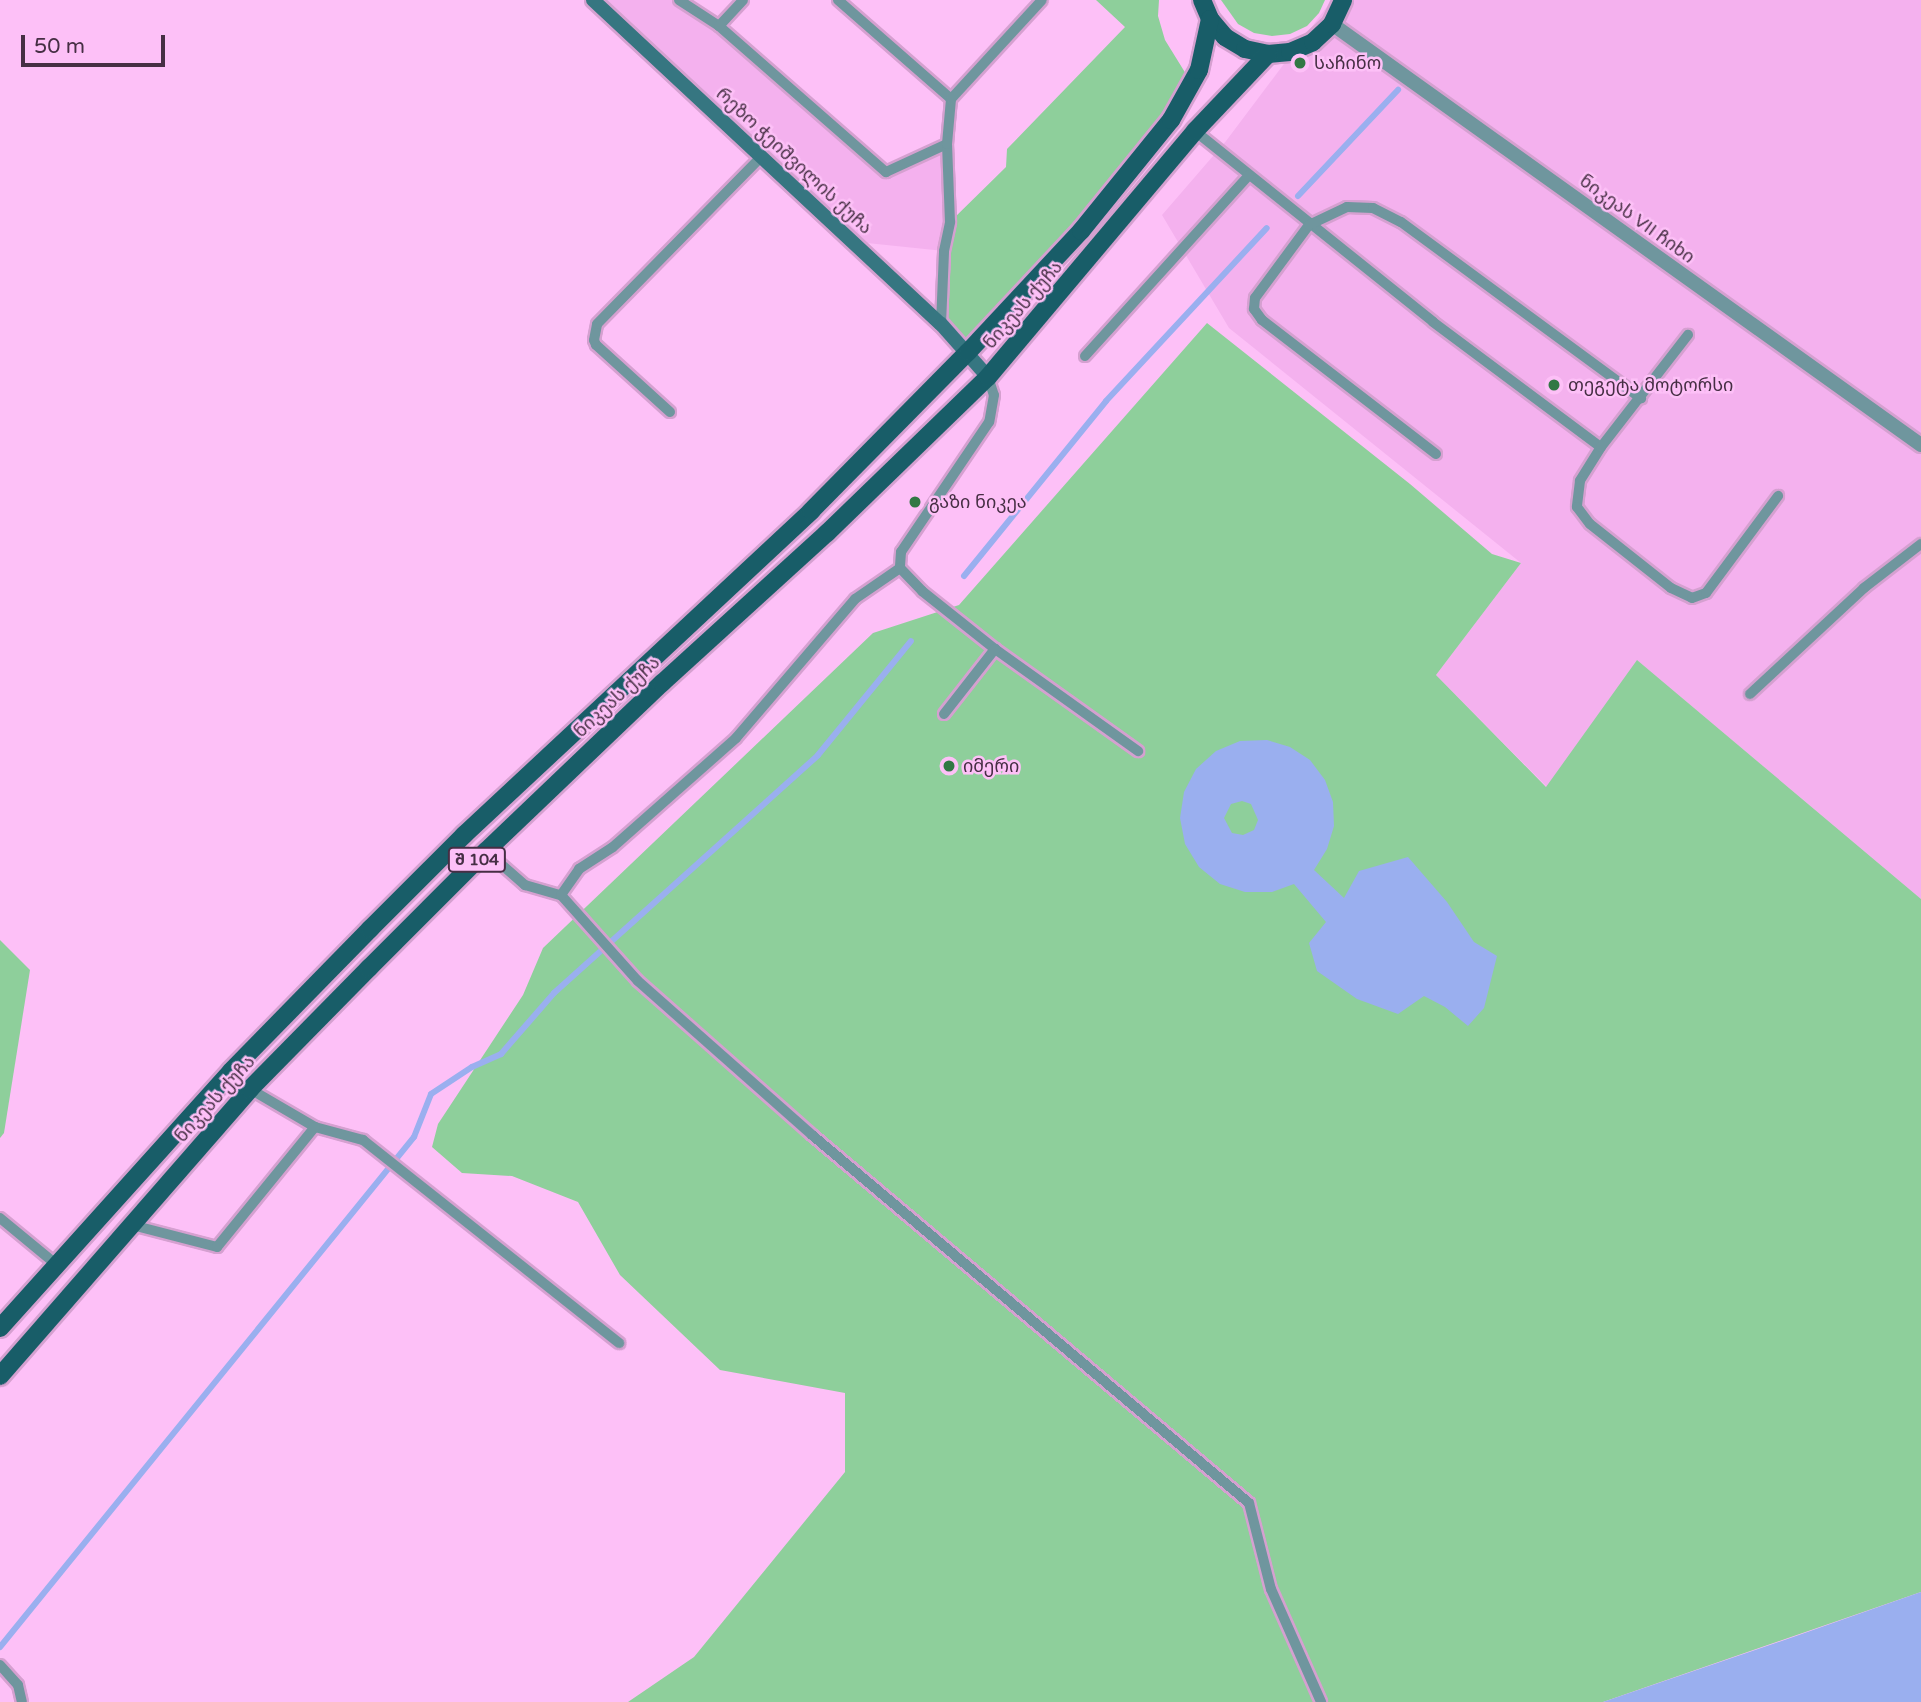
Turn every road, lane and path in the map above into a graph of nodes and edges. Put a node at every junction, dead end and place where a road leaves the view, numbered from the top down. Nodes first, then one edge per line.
1 (593, 0) edge
2 (679, 0) edge
3 (743, 0) edge
4 (838, 0) edge
5 (1042, 0) edge
6 (1202, 0) edge
7 (1343, 0) edge
8 (1210, 19) junction
9 (1332, 24) junction
10 (719, 26) junction
11 (1268, 54) junction
12 (951, 99) junction
13 (1195, 131) junction
14 (947, 144) junction
15 (761, 157) junction
16 (1250, 175) junction
17 (1309, 225) junction
18 (941, 324) junction
19 (1688, 335) dead end
20 (968, 352) junction
21 (1085, 356) dead end
22 (988, 377) junction
23 (1641, 397) junction
24 (670, 412) dead end
25 (1921, 445) edge
26 (1601, 447) junction
27 (1436, 454) dead end
28 (1778, 496) dead end
29 (1921, 544) edge
30 (900, 568) junction
31 (995, 649) junction
32 (1750, 694) dead end
33 (944, 714) dead end
34 (1138, 751) dead end
35 (486, 851) junction
36 (561, 895) junction
37 (250, 1089) junction
38 (315, 1127) junction
39 (0, 1218) edge
40 (132, 1225) junction
41 (57, 1265) junction
42 (0, 1328) edge
43 (619, 1343) dead end
44 (0, 1376) edge
45 (0, 1665) edge
46 (22, 1702) edge
47 (1321, 1702) edge

1 - 15 main road, რეზო ჭეიშვილის ქუჩა
2 - 10 lane
3 - 10 lane
4 - 12 lane
5 - 12 lane
6 - 8 main road
7 - 9 main road
8 - 11 main road
8 - 20 main road, ნიკეას ქუჩა
9 - 11 main road
9 - 25 street, ნიკეას VII ჩიხი
10 - 14 lane
11 - 13 main road, ნიკეას ქუჩა
12 - 14 lane
13 - 16 lane
13 - 22 main road, ნიკეას ქუჩა
14 - 18 lane
15 - 18 main road, რეზო ჭეიშვილის ქუჩა
15 - 24 lane
16 - 17 lane
16 - 21 lane
17 - 23 lane
17 - 26 lane
17 - 27 lane
18 - 20 main road, რეზო ჭეიშვილის ქუჩა
19 - 23 lane
20 - 22 main road, რეზო ჭეიშვილის ქუჩა
20 - 41 main road, ნიკეას ქუჩა / შ 104
22 - 30 lane
22 - 35 main road, ნიკეას ქუჩა / შ 104
23 - 26 lane
26 - 28 lane
29 - 32 lane
30 - 31 lane
30 - 36 lane
31 - 33 lane
31 - 34 lane
35 - 36 lane
35 - 37 main road, ნიკეას ქუჩა / შ 104
36 - 47 lane
37 - 38 lane
37 - 40 main road, ნიკეას ქუჩა / შ 104
38 - 40 lane
38 - 43 lane
39 - 41 lane
40 - 44 main road, ნიკეას ქუჩა / შ 104
41 - 42 main road, ნიკეას ქუჩა / შ 104
45 - 46 lane

